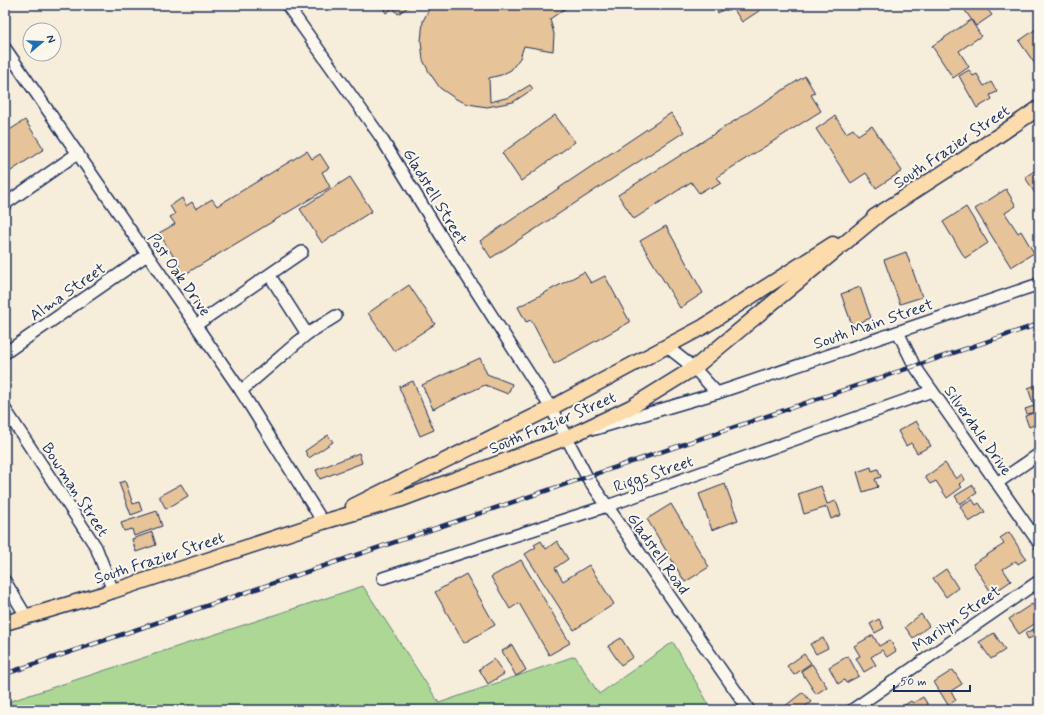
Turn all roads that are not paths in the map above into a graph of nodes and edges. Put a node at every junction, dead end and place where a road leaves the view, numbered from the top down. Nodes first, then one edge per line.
1 (287, 5) edge
2 (5, 48) edge
3 (1039, 108) edge
4 (78, 153) junction
5 (5, 204) edge
6 (881, 213) junction
7 (302, 252) dead end
8 (147, 255) junction
9 (270, 276) junction
10 (1039, 284) edge
11 (336, 316) dead end
12 (196, 325) junction
13 (898, 332) junction
14 (307, 334) junction
15 (666, 346) junction
16 (5, 353) edge
17 (694, 368) junction
18 (242, 391) junction
19 (932, 391) junction
20 (717, 393) junction
21 (552, 408) junction
22 (5, 409) edge
23 (566, 438) junction
24 (1039, 454) edge
25 (997, 483) junction
26 (607, 506) junction
27 (322, 522) junction
28 (1039, 543) edge
29 (383, 578) dead end
30 (5, 581) edge
31 (1039, 581) edge
32 (113, 591) junction
33 (26, 616) junction
34 (5, 623) edge
35 (749, 710) edge
36 (852, 710) edge

1 - 21 street, Gladstell Street
2 - 4 street, Post Oak Drive
3 - 6 main road, South Frazier Street
4 - 5 street
4 - 8 street, Post Oak Drive
6 - 15 main road, South Frazier Street
6 - 17 main road, South Frazier Street
7 - 9 street
8 - 12 street, Post Oak Drive
8 - 16 street, Alma Street
9 - 12 street
9 - 14 street
10 - 13 street, South Main Street
11 - 14 street
12 - 18 street, Post Oak Drive
13 - 19 street, Silverdale Drive
13 - 20 street, South Main Street
14 - 18 street
15 - 17 street
15 - 21 main road, South Frazier Street
17 - 20 street
17 - 23 main road, South Frazier Street
18 - 27 street, Post Oak Drive
19 - 25 street, Silverdale Drive
19 - 26 street, Riggs Street
20 - 23 street, South Main Street
21 - 23 street, Gladstell Road
21 - 27 main road, South Frazier Street
22 - 32 street, Bowman Street
23 - 26 street, Gladstell Road
23 - 27 main road, South Frazier Street
24 - 25 street
25 - 28 street, Silverdale Drive
26 - 29 street, Riggs Street
26 - 35 street, Gladstell Road
27 - 32 main road, South Frazier Street
30 - 33 street
31 - 36 street, Marilyn Street
32 - 33 main road, South Frazier Street
33 - 34 main road, South Frazier Street

